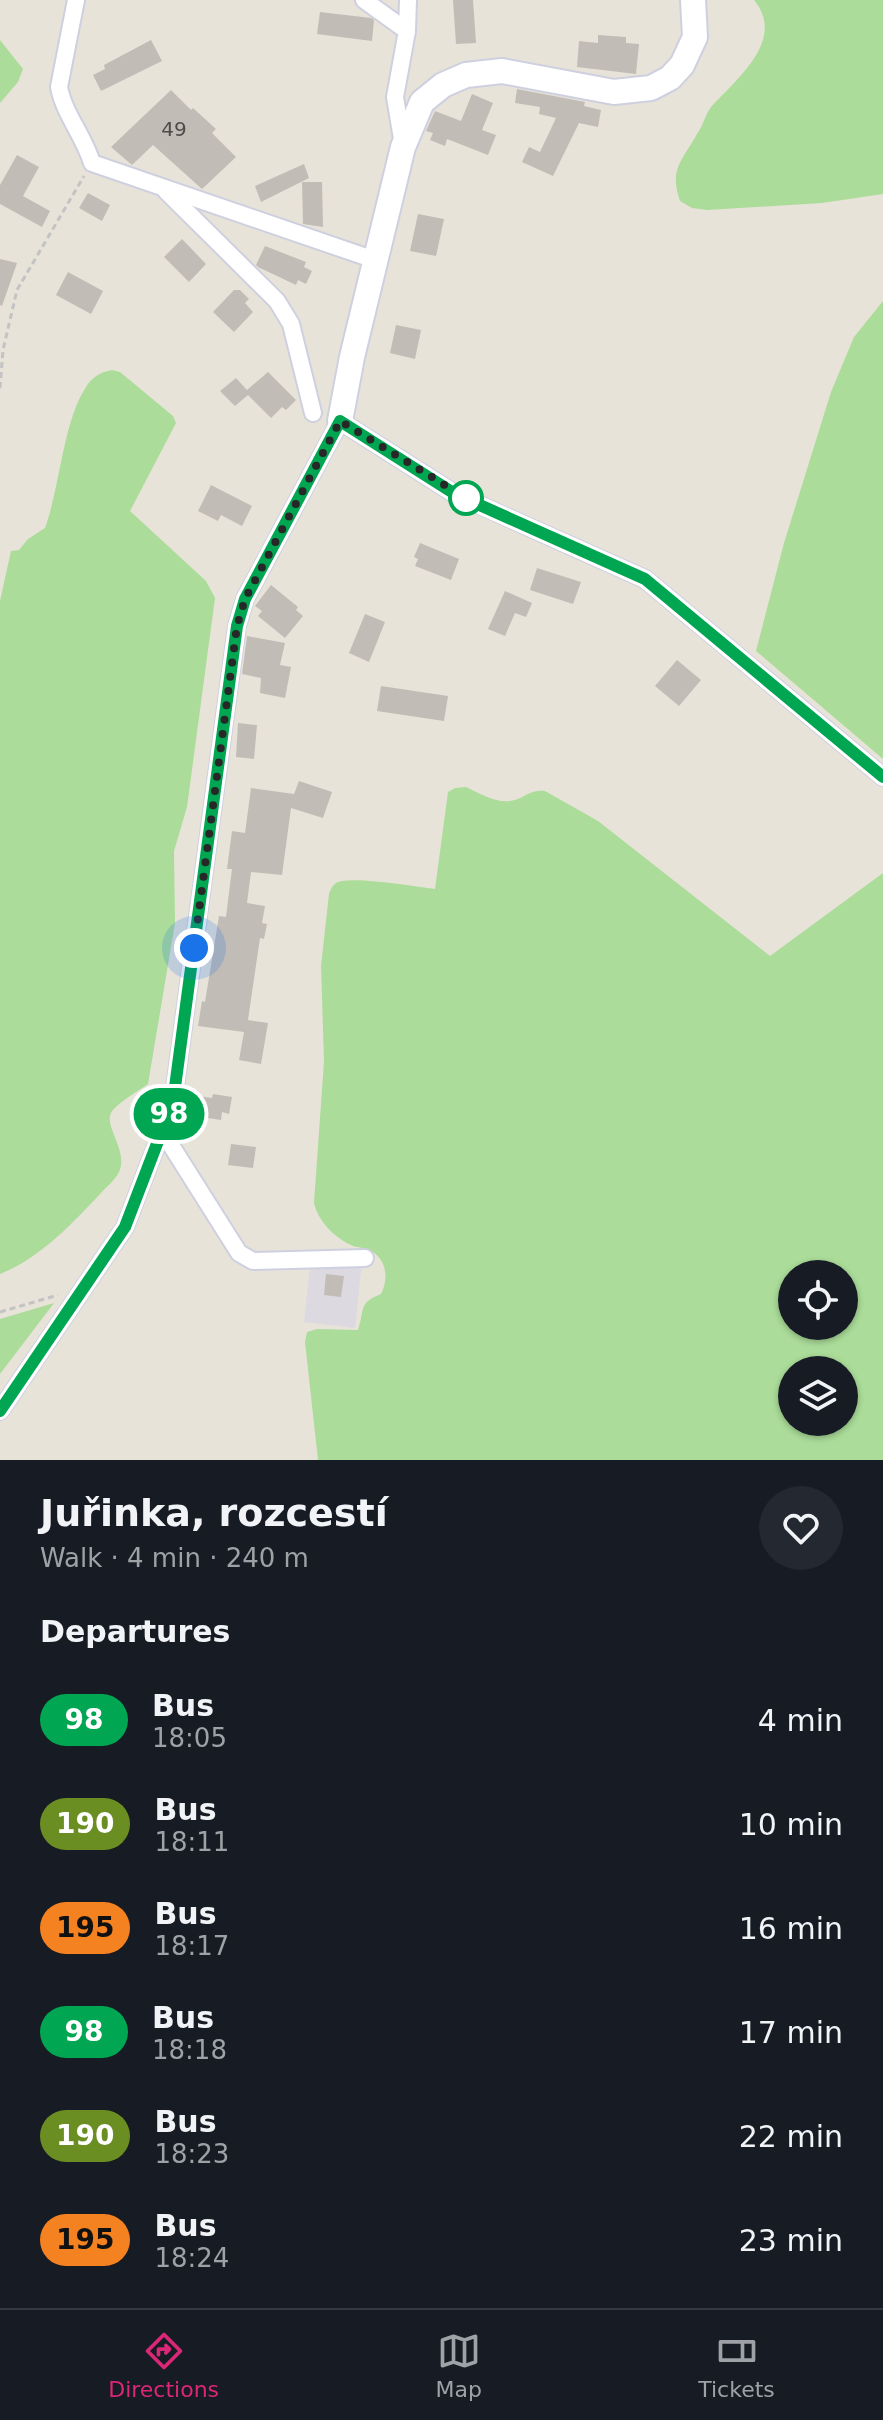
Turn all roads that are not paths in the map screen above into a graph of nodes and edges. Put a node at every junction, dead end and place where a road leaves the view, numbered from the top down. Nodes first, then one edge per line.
1 (76, 0) edge
2 (364, 0) edge
3 (408, 0) edge
4 (693, 0) edge
5 (407, 31) junction
6 (403, 147) junction
7 (165, 190) junction
8 (375, 260) junction
9 (313, 413) dead end
10 (340, 421) junction
11 (883, 777) edge
12 (162, 1131) junction
13 (365, 1258) dead end
14 (0, 1411) edge

1 - 7 street
2 - 5 street
3 - 5 street
4 - 6 street
5 - 6 street
6 - 8 street
7 - 8 street
7 - 9 street
8 - 10 street
10 - 11 street
10 - 12 street
12 - 13 street
12 - 14 street

